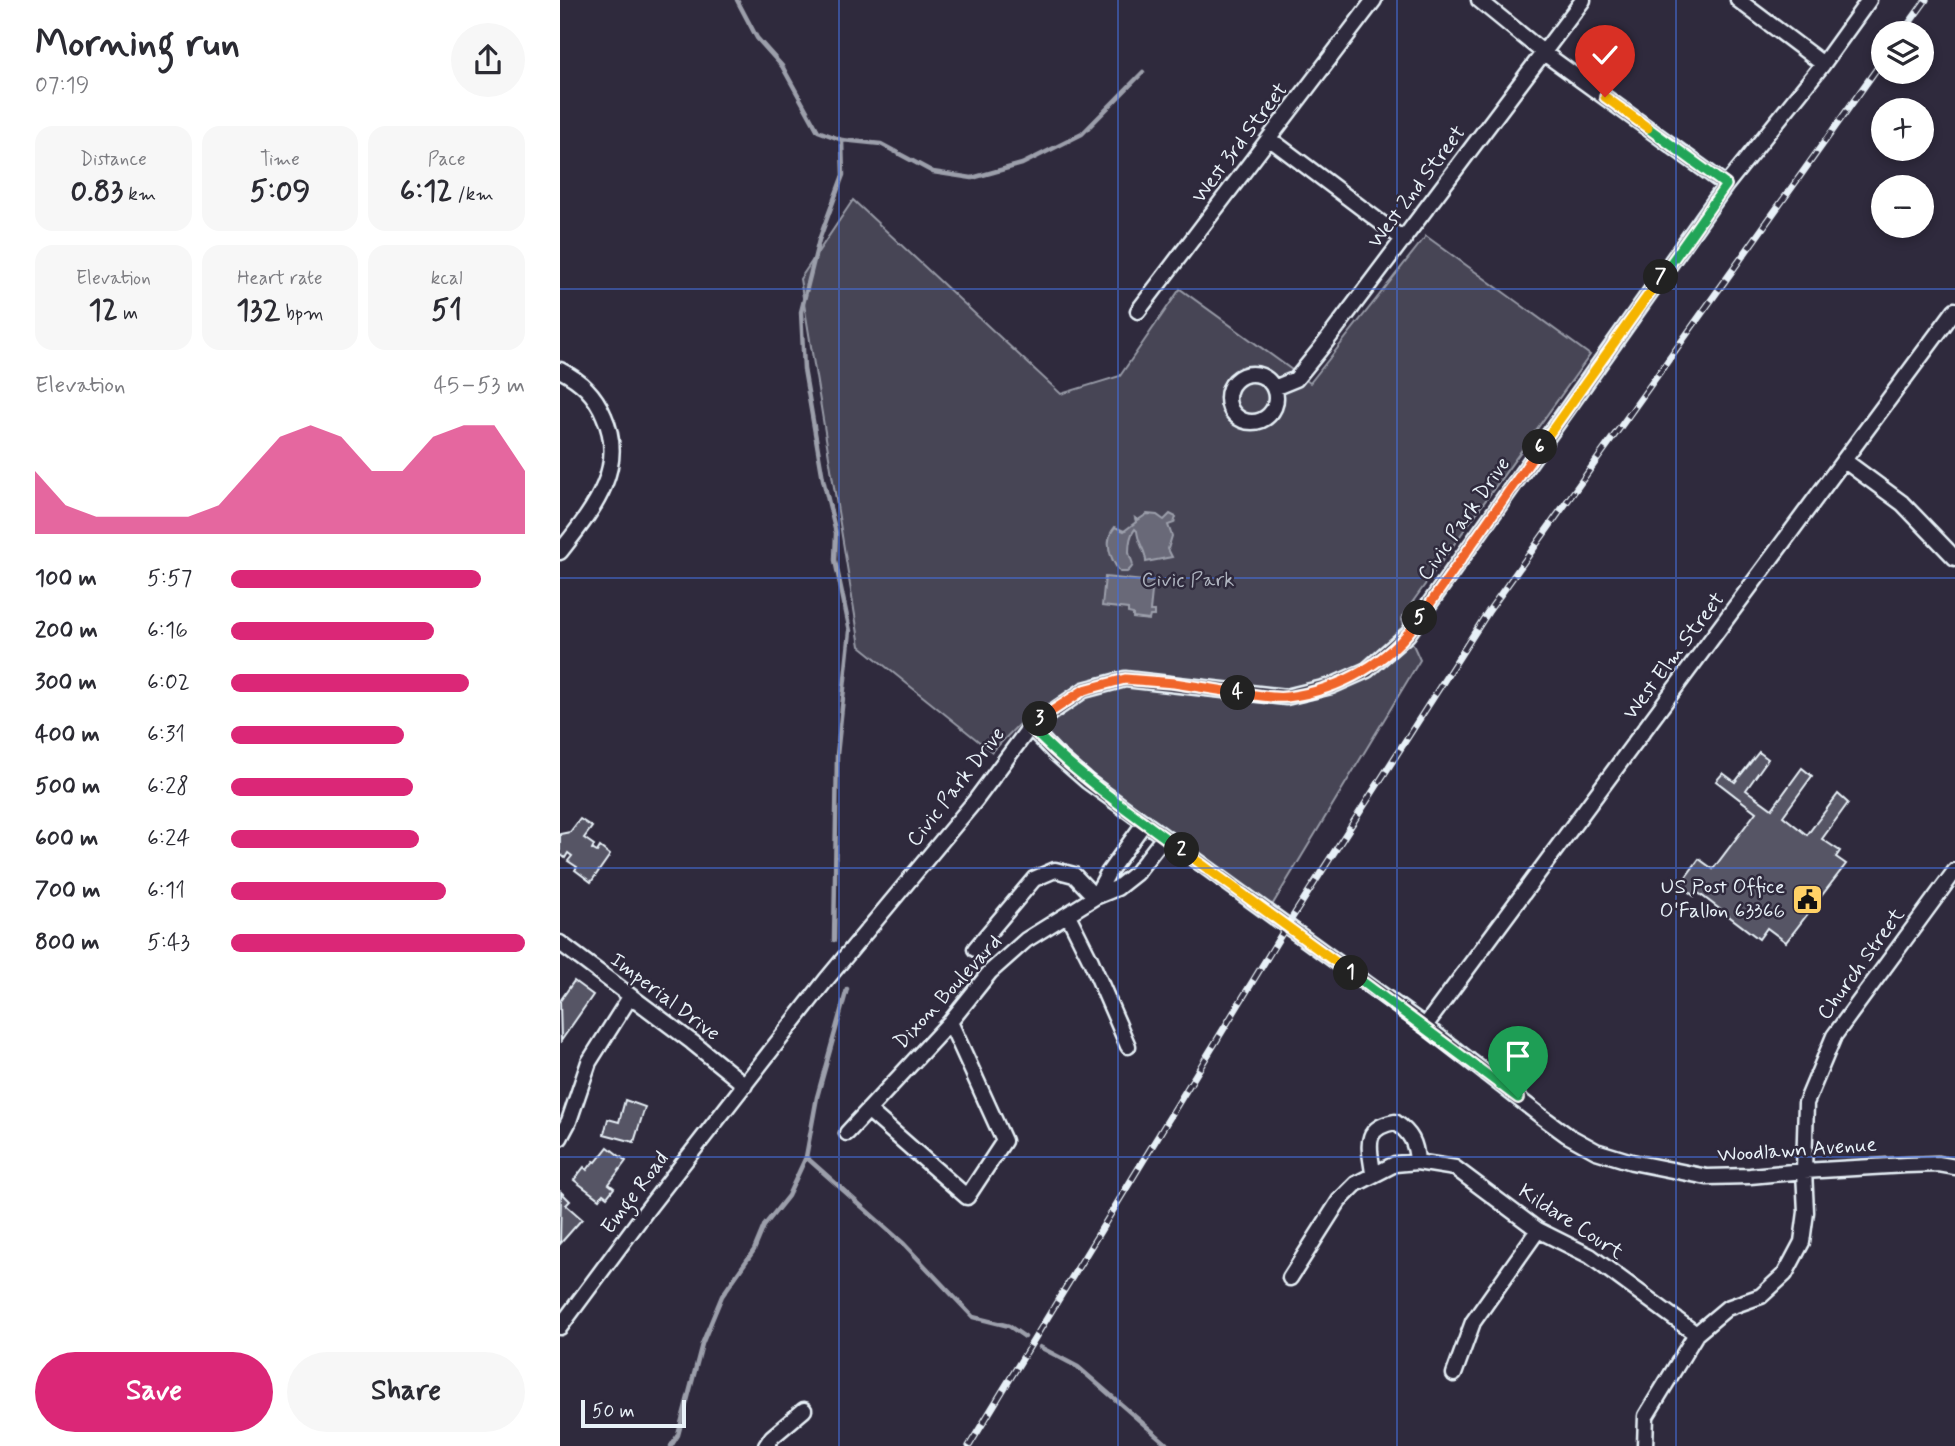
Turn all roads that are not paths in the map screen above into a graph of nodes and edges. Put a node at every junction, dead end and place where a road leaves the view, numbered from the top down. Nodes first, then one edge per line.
1 (1374, 0) edge
2 (1479, 0) edge
3 (1583, 0) edge
4 (1738, 0) edge
5 (1869, 0) edge
6 (1544, 53) junction
7 (1823, 64) junction
8 (1270, 139) junction
9 (1726, 185) junction
10 (1404, 240) junction
11 (1955, 310) edge
12 (1138, 311) dead end
13 (560, 370) edge
14 (1274, 388) dead end
15 (1845, 461) junction
16 (560, 552) edge
17 (1955, 558) edge
18 (1030, 727) junction
19 (1145, 822) junction
20 (1164, 837) junction
21 (1955, 871) edge
22 (1095, 897) junction
23 (1068, 915) junction
24 (560, 943) edge
25 (975, 949) dead end
26 (630, 997) junction
27 (950, 1022) junction
28 (1425, 1026) junction
29 (1128, 1046) dead end
30 (745, 1085) junction
31 (868, 1110) junction
32 (846, 1133) dead end
33 (560, 1138) edge
34 (1417, 1162) junction
35 (1955, 1167) edge
36 (1804, 1171) junction
37 (1373, 1173) junction
38 (1538, 1230) junction
39 (1290, 1278) dead end
40 (560, 1327) edge
41 (1696, 1334) junction
42 (1454, 1374) dead end
43 (804, 1410) dead end
44 (766, 1446) edge
45 (1645, 1446) edge

1 - 8 street, West 3rd Street
2 - 6 street
3 - 6 street, West 2nd Street
4 - 7 street
5 - 7 street, Civic Park Drive
6 - 9 street
6 - 10 street, West 2nd Street
7 - 9 street, Civic Park Drive
8 - 10 street
8 - 12 street, West 3rd Street
9 - 18 street, Civic Park Drive
10 - 14 street, West 2nd Street
11 - 15 street, West Elm Street
13 - 16 street
15 - 17 street
15 - 28 street, West Elm Street
18 - 19 street, Woodlawn Avenue
18 - 30 street, Civic Park Drive
19 - 20 street, Woodlawn Avenue
19 - 22 street, Dixon Boulevard
20 - 22 street, Dixon Boulevard
20 - 28 street, Woodlawn Avenue
21 - 36 street, Church Street
22 - 23 street, Dixon Boulevard
22 - 25 street
23 - 27 street, Dixon Boulevard
23 - 29 street
24 - 26 street, Imperial Drive
26 - 30 street, Imperial Drive
26 - 33 street
27 - 31 street, Dixon Boulevard
27 - 31 street
28 - 36 street, Woodlawn Avenue
30 - 40 street, Emge Road
31 - 32 street, Dixon Boulevard
34 - 37 street, Kildare Court
34 - 37 street
34 - 38 street, Kildare Court
35 - 36 street, Woodlawn Avenue
36 - 41 street, Church Street
37 - 39 street, Kildare Court
38 - 41 street, Kildare Court
38 - 42 street
41 - 45 street, Church Street
43 - 44 street

